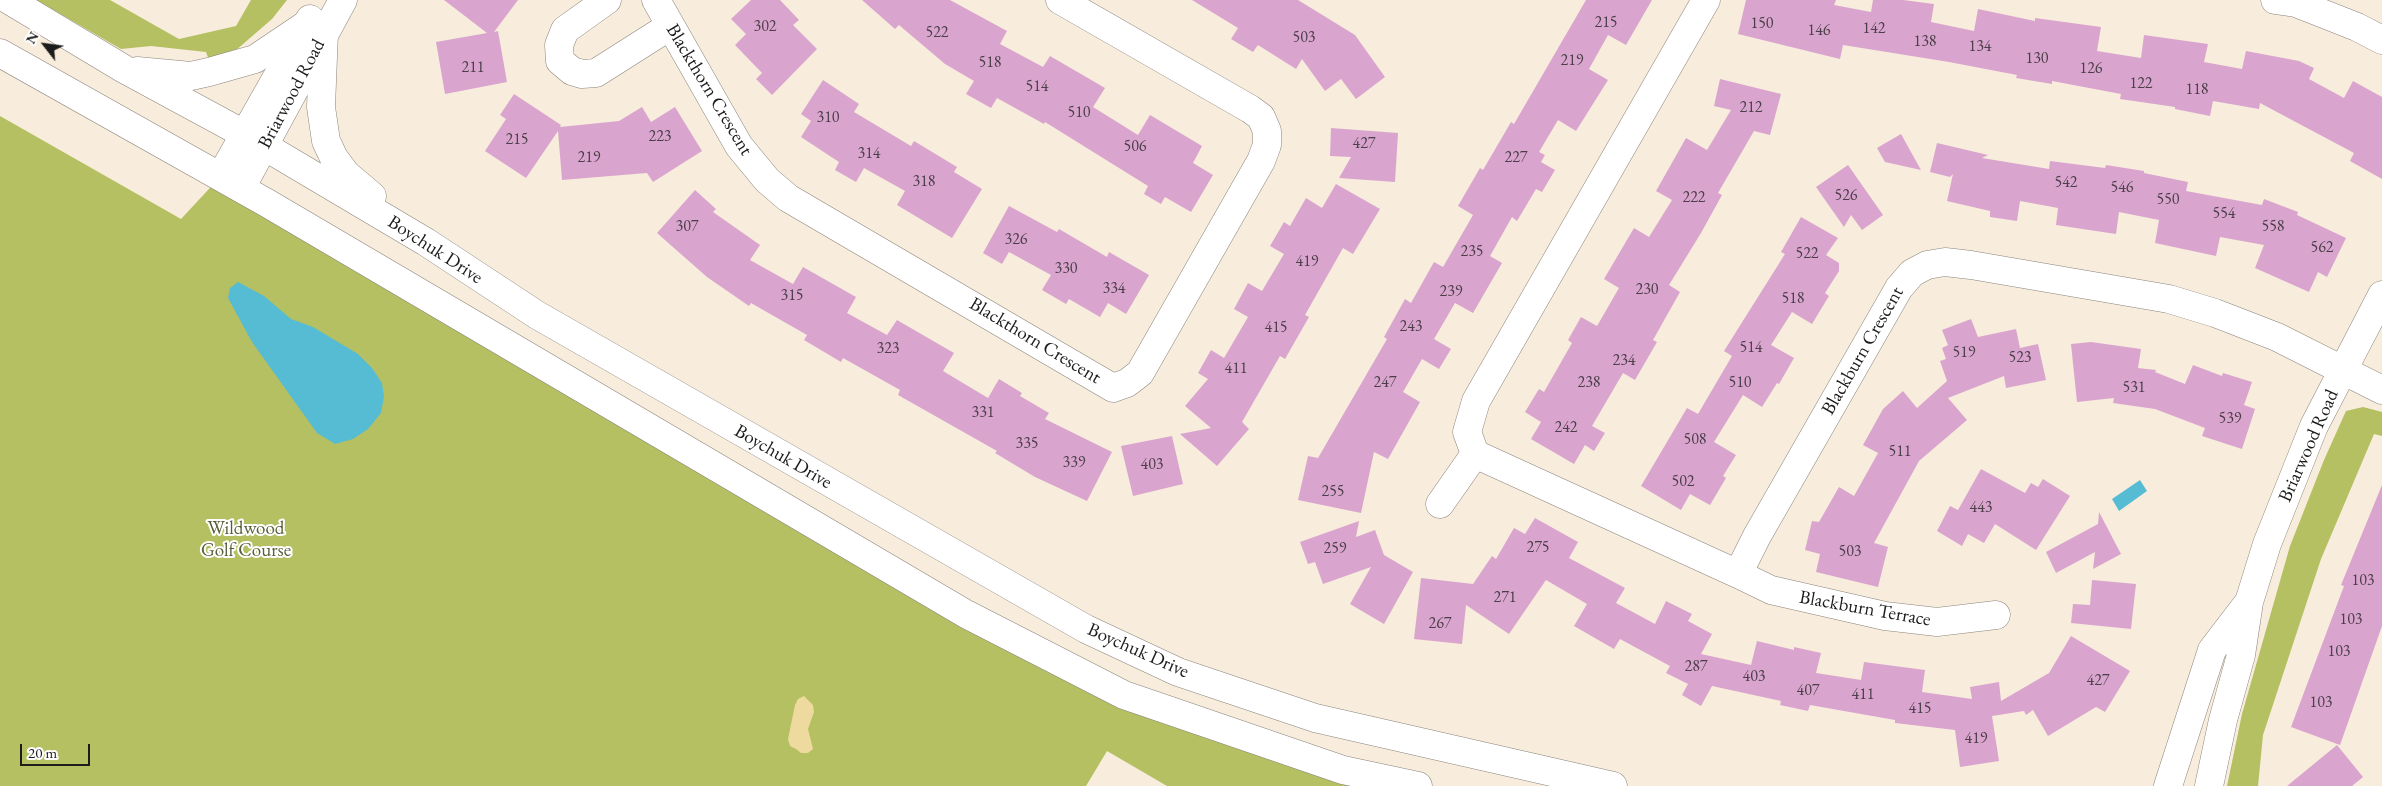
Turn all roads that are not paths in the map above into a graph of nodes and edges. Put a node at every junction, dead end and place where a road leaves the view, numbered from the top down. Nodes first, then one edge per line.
1 (9, 0) edge
2 (321, 0) edge
3 (343, 0) edge
4 (607, 0) edge
5 (656, 0) edge
6 (1060, 0) edge
7 (1706, 0) edge
8 (2274, 0) edge
9 (670, 26) junction
10 (316, 28) junction
11 (2382, 40) edge
12 (0, 52) edge
13 (124, 69) junction
14 (255, 140) junction
15 (231, 182) junction
16 (426, 242) junction
17 (2382, 295) edge
18 (2344, 369) junction
19 (2382, 390) edge
20 (1475, 454) junction
21 (1440, 504) dead end
22 (1738, 574) junction
23 (2249, 602) junction
24 (1996, 615) dead end
25 (1418, 786) edge
26 (1613, 786) edge
27 (2168, 786) edge
28 (2209, 786) edge

1 - 13 street, Boychuk Drive
2 - 10 street, Briarwood Road
3 - 10 street, Briarwood Road
4 - 9 street
5 - 9 street, Blackthorn Crescent
6 - 9 street, Blackthorn Crescent
7 - 20 street
8 - 11 street
10 - 13 street
10 - 14 street, Briarwood Road
10 - 16 street
12 - 15 street
13 - 14 street, Boychuk Drive
14 - 15 street, Briarwood Road
14 - 16 street, Boychuk Drive
15 - 25 street
16 - 26 street, Boychuk Drive
17 - 18 street, Briarwood Road
18 - 19 street, Blackburn Crescent
18 - 22 street, Blackburn Crescent
18 - 23 street, Briarwood Road
20 - 21 street
20 - 22 street
22 - 24 street, Blackburn Terrace
23 - 27 street, Briarwood Road
23 - 28 street, Briarwood Road

